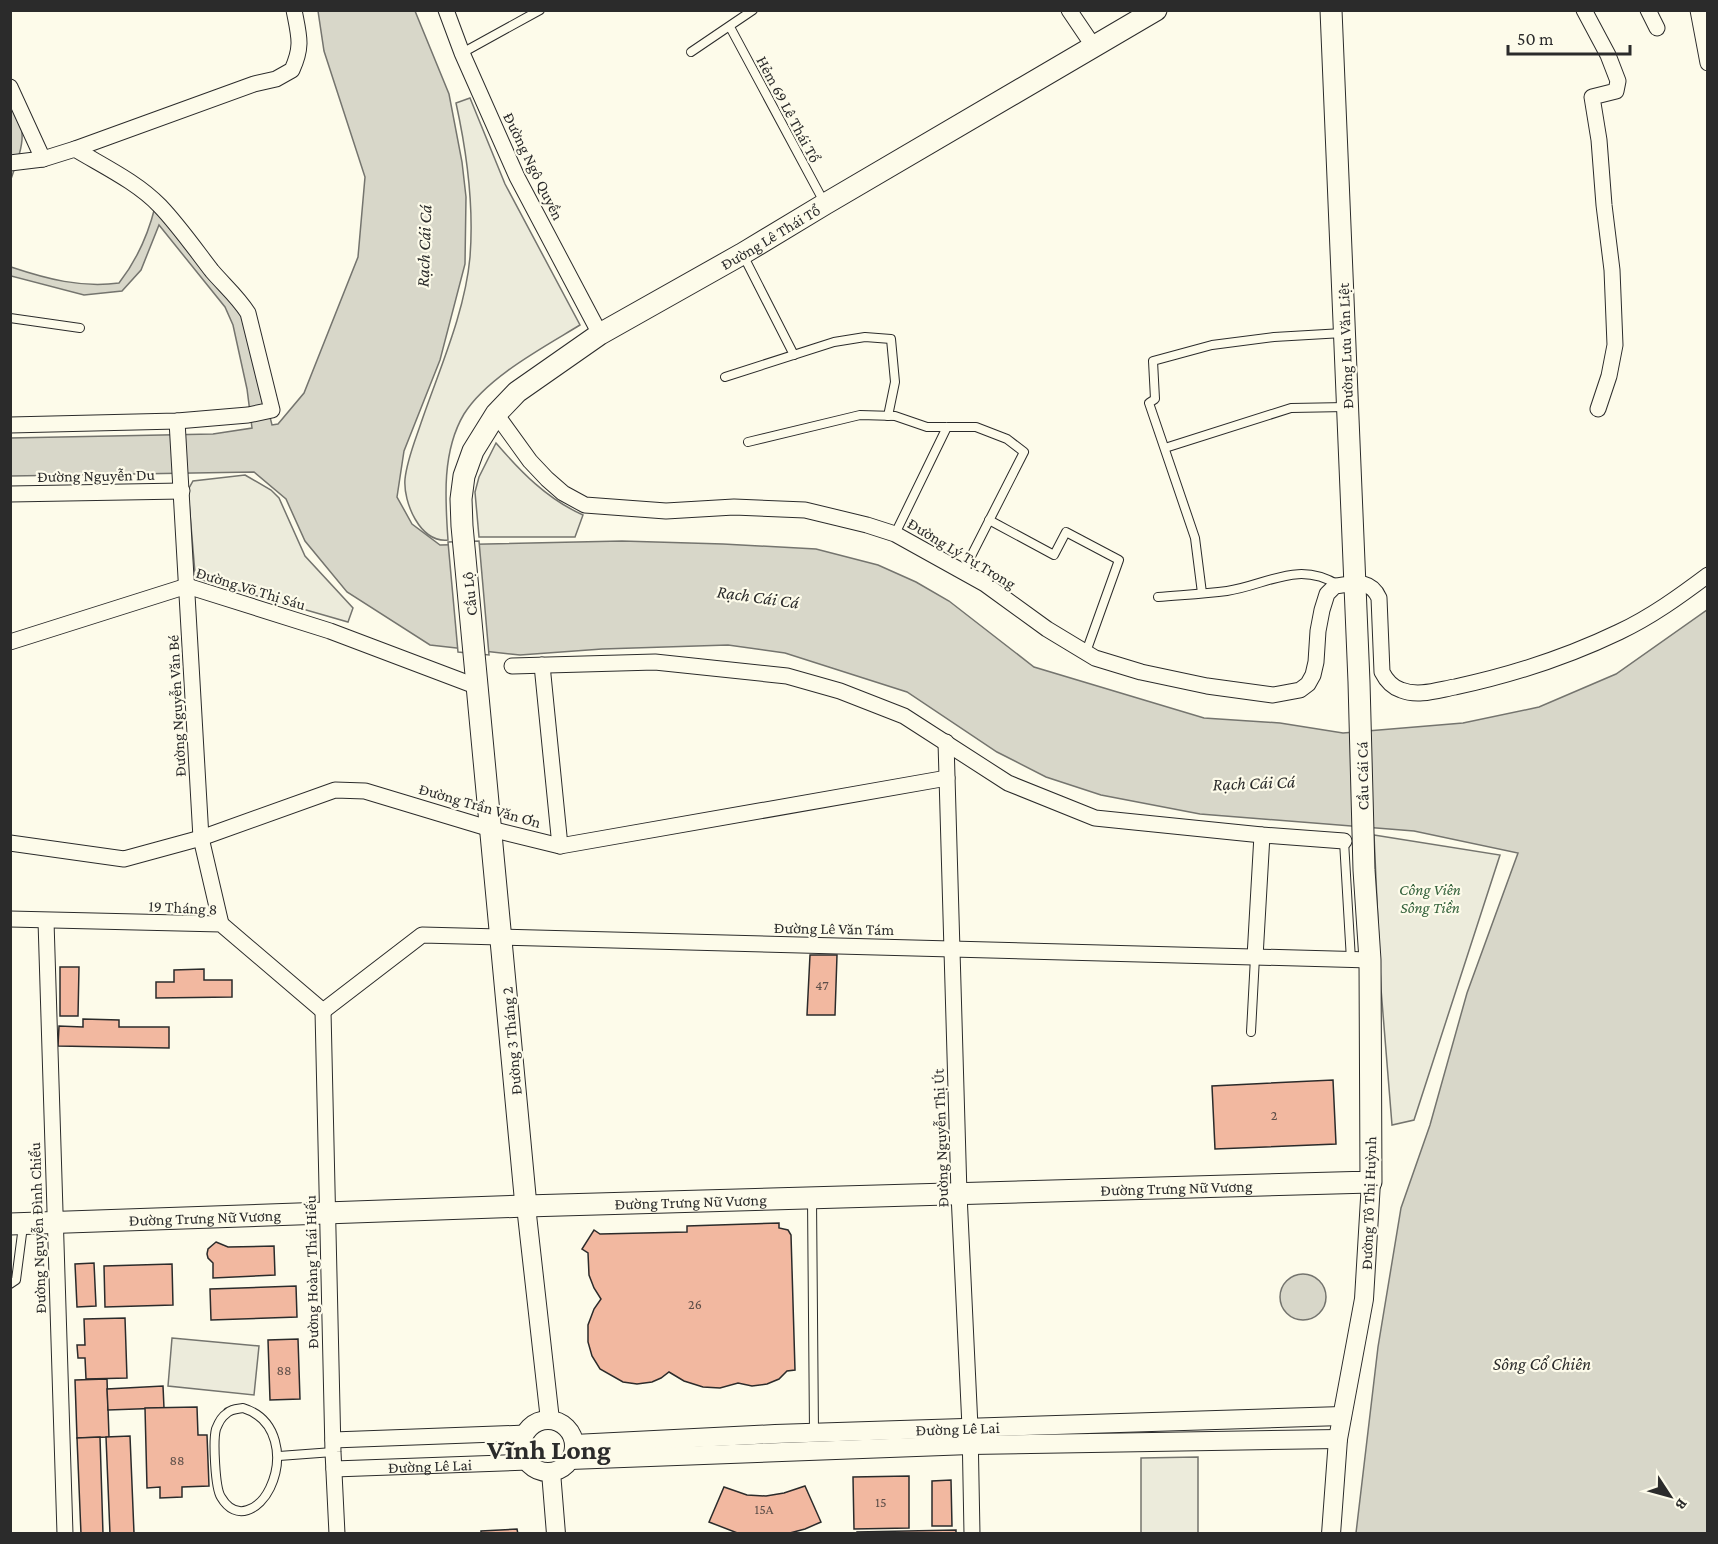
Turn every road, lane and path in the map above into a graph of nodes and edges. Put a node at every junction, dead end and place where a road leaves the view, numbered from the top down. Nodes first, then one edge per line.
1 (294, 10) edge
2 (446, 10) edge
3 (540, 10) edge
4 (753, 10) edge
5 (1069, 10) edge
6 (1156, 10) edge
7 (1331, 10) edge
8 (1584, 10) edge
9 (1648, 10) edge
10 (1698, 10) edge
11 (730, 27) junction
12 (1657, 28) dead end
13 (1094, 47) junction
14 (691, 52) dead end
15 (462, 53) junction
16 (1707, 63) edge
17 (10, 87) edge
18 (75, 149) junction
19 (38, 159) junction
20 (10, 163) edge
21 (825, 204) junction
22 (742, 254) junction
23 (10, 318) edge
24 (80, 328) dead end
25 (600, 333) junction
26 (1345, 333) junction
27 (795, 355) junction
28 (725, 377) dead end
29 (1347, 407) junction
30 (1598, 409) dead end
31 (496, 414) junction
32 (888, 416) junction
33 (10, 425) edge
34 (178, 426) junction
35 (947, 427) junction
36 (748, 442) dead end
37 (1165, 448) junction
38 (182, 488) junction
39 (10, 495) edge
40 (989, 520) junction
41 (462, 526) joint
42 (895, 534) junction
43 (963, 572) junction
44 (1707, 575) edge
45 (1347, 585) junction
46 (187, 586) junction
47 (1202, 593) junction
48 (1158, 597) dead end
49 (10, 642) edge
50 (1086, 652) junction
51 (476, 662) joint
52 (542, 665) junction
53 (512, 666) dead end
54 (1359, 682) joint
55 (478, 687) junction
56 (946, 742) junction
57 (947, 778) junction
58 (491, 830) junction
59 (1262, 835) junction
60 (201, 838) junction
61 (1344, 841) joint
62 (10, 843) edge
63 (560, 846) junction
64 (1364, 870) joint
65 (10, 920) edge
66 (46, 921) junction
67 (221, 924) junction
68 (501, 938) junction
69 (951, 949) junction
70 (1255, 957) junction
71 (1361, 960) junction
72 (323, 1011) junction
73 (1251, 1032) dead end
74 (1371, 1182) junction
75 (959, 1194) junction
76 (812, 1198) junction
77 (526, 1206) junction
78 (328, 1213) junction
79 (55, 1222) junction
80 (17, 1224) edge
81 (10, 1284) edge
82 (1342, 1416) junction
83 (550, 1420) junction
84 (526, 1433) junction
85 (814, 1433) junction
86 (970, 1436) junction
87 (1338, 1438) junction
88 (333, 1446) junction
89 (572, 1452) junction
90 (279, 1456) junction
91 (528, 1462) junction
92 (333, 1469) junction
93 (551, 1472) junction
94 (65, 1533) edge
95 (337, 1533) edge
96 (556, 1533) edge
97 (972, 1533) edge
98 (1331, 1533) edge

1 - 18 street
2 - 15 street, Đường Ngô Quyền
3 - 15 lane
4 - 11 lane
5 - 13 street
6 - 13 main road, Đường Lê Thái Tổ
7 - 26 main road, Đường Lưu Văn Liệt
8 - 30 street
9 - 12 street
10 - 16 street
11 - 14 lane
11 - 21 lane, Hẻm 69 Lê Thái Tổ
13 - 21 main road, Đường Lê Thái Tổ
15 - 25 street, Đường Ngô Quyền
17 - 19 street
18 - 19 street
18 - 34 street
19 - 20 street
21 - 22 main road, Đường Lê Thái Tổ
22 - 25 main road, Đường Lê Thái Tổ
22 - 27 lane
23 - 24 lane
25 - 31 main road, Đường Lê Thái Tổ
26 - 29 main road, Đường Lưu Văn Liệt
26 - 37 lane
27 - 28 lane
27 - 32 lane
29 - 37 lane
29 - 45 main road, Đường Lưu Văn Liệt
31 - 41 main road, Đường Lê Thái Tổ
31 - 42 street, Đường Lý Tự Trọng
32 - 35 lane
32 - 36 lane
33 - 34 street
34 - 38 street, Đường Nguyễn Văn Bé
35 - 40 lane
35 - 42 lane
37 - 47 lane
38 - 39 street, Đường Nguyễn Du
38 - 46 street, Đường Nguyễn Văn Bé
40 - 43 lane
40 - 50 lane
41 - 51 main road, Cầu Lộ
42 - 43 street, Đường Lý Tự Trọng
43 - 50 street, Đường Lý Tự Trọng
44 - 45 street
45 - 47 lane
45 - 50 street, Đường Lý Tự Trọng
45 - 54 main road, Đường Lưu Văn Liệt
46 - 49 street, Đường Võ Thị Sáu
46 - 55 street, Đường Võ Thị Sáu
46 - 60 street, Đường Nguyễn Văn Bé
47 - 48 lane
51 - 55 main road, Đường 3 Tháng 2
52 - 53 street
52 - 56 street
52 - 63 street
54 - 64 main road, Cầu Cái Cá
55 - 58 main road, Đường 3 Tháng 2
56 - 57 street, Đường Nguyễn Thị Út
56 - 59 street
57 - 63 street, Đường Trần Văn Ơn
57 - 69 street, Đường Nguyễn Thị Út
58 - 60 street, Đường Trần Văn Ơn
58 - 63 street, Đường Trần Văn Ơn
58 - 68 main road, Đường 3 Tháng 2
59 - 61 street
59 - 70 street
60 - 62 street, Đường Trần Văn Ơn
60 - 67 street, Đường Nguyễn Văn Bé
61 - 71 lane
64 - 71 main road, Đường Tô Thị Huỳnh
65 - 66 street, 19 Tháng 8
66 - 67 street, 19 Tháng 8
66 - 79 street, Đường Nguyễn Đình Chiểu
67 - 72 street, 19 Tháng 8
68 - 69 street, Đường Lê Văn Tám
68 - 72 street, Đường Lê Văn Tám
68 - 77 main road, Đường 3 Tháng 2
69 - 70 street, Đường Lê Văn Tám
69 - 75 street, Đường Nguyễn Thị Út
70 - 71 street, Đường Lê Văn Tám
70 - 73 lane
71 - 74 main road, Đường Tô Thị Huỳnh
72 - 78 street, Đường Hoàng Thái Hiếu
74 - 75 main road, Đường Trưng Nữ Vương
74 - 82 street, Đường Tô Thị Huỳnh
75 - 76 main road, Đường Trưng Nữ Vương
75 - 86 street, Đường Nguyễn Thị Út
76 - 77 main road, Đường Trưng Nữ Vương
76 - 85 lane
77 - 78 main road, Đường Trưng Nữ Vương
77 - 83 street, Đường 3 Tháng 2
78 - 79 main road, Đường Trưng Nữ Vương
78 - 88 street, Đường Hoàng Thái Hiếu
79 - 80 main road, Đường Trưng Nữ Vương
79 - 94 street, Đường Nguyễn Đình Chiểu
80 - 81 lane
82 - 86 street, Đường Lê Lai
82 - 87 street, Đường Tô Thị Huỳnh
83 - 84 street
83 - 89 street
84 - 88 street, Đường Lê Lai
84 - 91 street
85 - 86 street, Đường Lê Lai
85 - 89 street, Đường Lê Lai
86 - 87 street, Đường Lê Lai
86 - 89 street, Đường Lê Lai
86 - 97 street, Đường Nguyễn Thị Út
87 - 98 street, Đường Tô Thị Huỳnh
88 - 90 lane
88 - 92 street, Đường Hoàng Thái Hiếu
89 - 93 street
90 - 90 lane
91 - 92 street, Đường Lê Lai
91 - 93 street
92 - 95 street, Đường Hoàng Thái Hiếu
93 - 96 street

